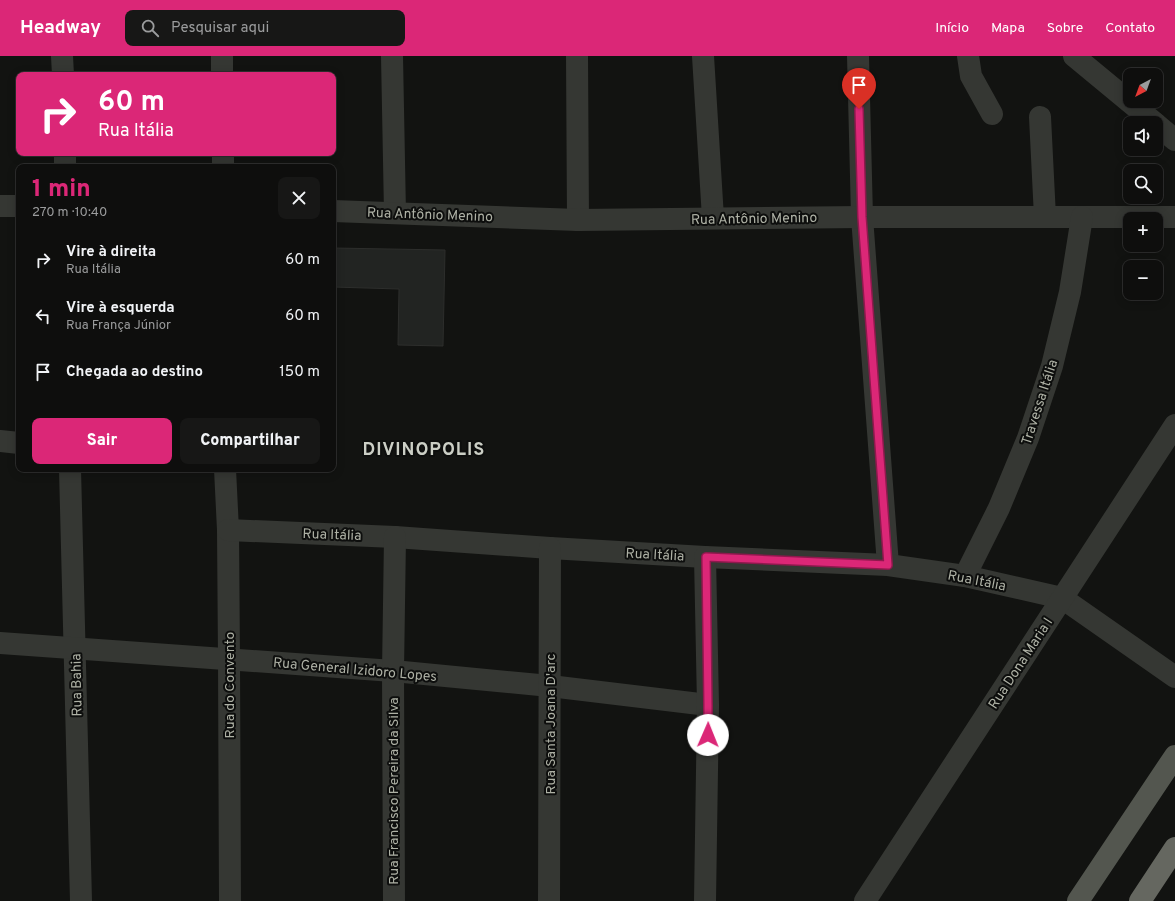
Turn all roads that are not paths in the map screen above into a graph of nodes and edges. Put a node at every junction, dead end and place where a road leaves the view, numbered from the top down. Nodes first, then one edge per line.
1 (62, 56) edge
2 (222, 56) edge
3 (392, 56) edge
4 (577, 56) edge
5 (703, 56) edge
6 (858, 56) edge
7 (968, 56) edge
8 (1074, 56) edge
9 (63, 72) edge
10 (222, 72) edge
11 (992, 114) dead end
12 (1040, 118) dead end
13 (1166, 130) edge
14 (0, 206) edge
15 (16, 206) edge
16 (336, 210) edge
17 (395, 213) junction
18 (862, 217) junction
19 (1045, 217) junction
20 (1082, 217) junction
21 (1175, 217) edge
22 (713, 218) junction
23 (578, 220) junction
24 (1175, 425) edge
25 (0, 441) edge
26 (16, 443) edge
27 (70, 472) edge
28 (225, 472) edge
29 (228, 530) junction
30 (395, 537) junction
31 (550, 548) junction
32 (706, 557) junction
33 (888, 565) junction
34 (965, 576) junction
35 (1062, 598) junction
36 (0, 643) edge
37 (75, 648) junction
38 (229, 659) junction
39 (392, 671) junction
40 (1175, 677) edge
41 (550, 686) junction
42 (708, 705) junction
43 (1175, 756) edge
44 (1175, 848) edge
45 (81, 901) edge
46 (230, 901) edge
47 (394, 901) edge
48 (549, 901) edge
49 (705, 901) edge
50 (865, 901) edge
51 (1078, 901) edge
52 (1140, 901) edge

1 - 9 street
2 - 10 street
3 - 17 street
4 - 23 street
5 - 22 street
6 - 18 street
7 - 11 street
8 - 13 street
12 - 19 street
14 - 15 street
16 - 17 street, Rua Antônio Menino
17 - 23 street, Rua Antônio Menino
18 - 19 street, Rua Antônio Menino
18 - 22 street, Rua Antônio Menino
18 - 33 street
19 - 20 street, Rua Antônio Menino
20 - 21 street, Rua Antônio Menino
20 - 34 street, Travessa Itália
22 - 23 street, Rua Antônio Menino
24 - 35 street, Rua Dona Maria I
25 - 26 street
27 - 37 street, Rua Bahia
28 - 29 street, Rua do Convento
29 - 30 street, Rua Itália
29 - 38 street, Rua do Convento
30 - 31 street, Rua Itália
30 - 39 street, Rua Francisco Pereira da Silva
31 - 32 street, Rua Itália
31 - 41 street, Rua Santa Joana D'arc
32 - 33 street, Rua Itália
32 - 42 street
33 - 34 street, Rua Itália
34 - 35 street, Rua Itália
35 - 40 street, Rua Itália
35 - 50 street, Rua Dona Maria I
36 - 37 street, Rua General Izidoro Lopes
37 - 38 street, Rua General Izidoro Lopes
37 - 45 street, Rua Bahia
38 - 39 street, Rua General Izidoro Lopes
38 - 46 street, Rua do Convento
39 - 41 street, Rua General Izidoro Lopes
39 - 47 street, Rua Francisco Pereira da Silva
41 - 42 street, Rua General Izidoro Lopes
41 - 48 street, Rua Santa Joana D'arc
42 - 49 street
43 - 51 main road
44 - 52 highway

